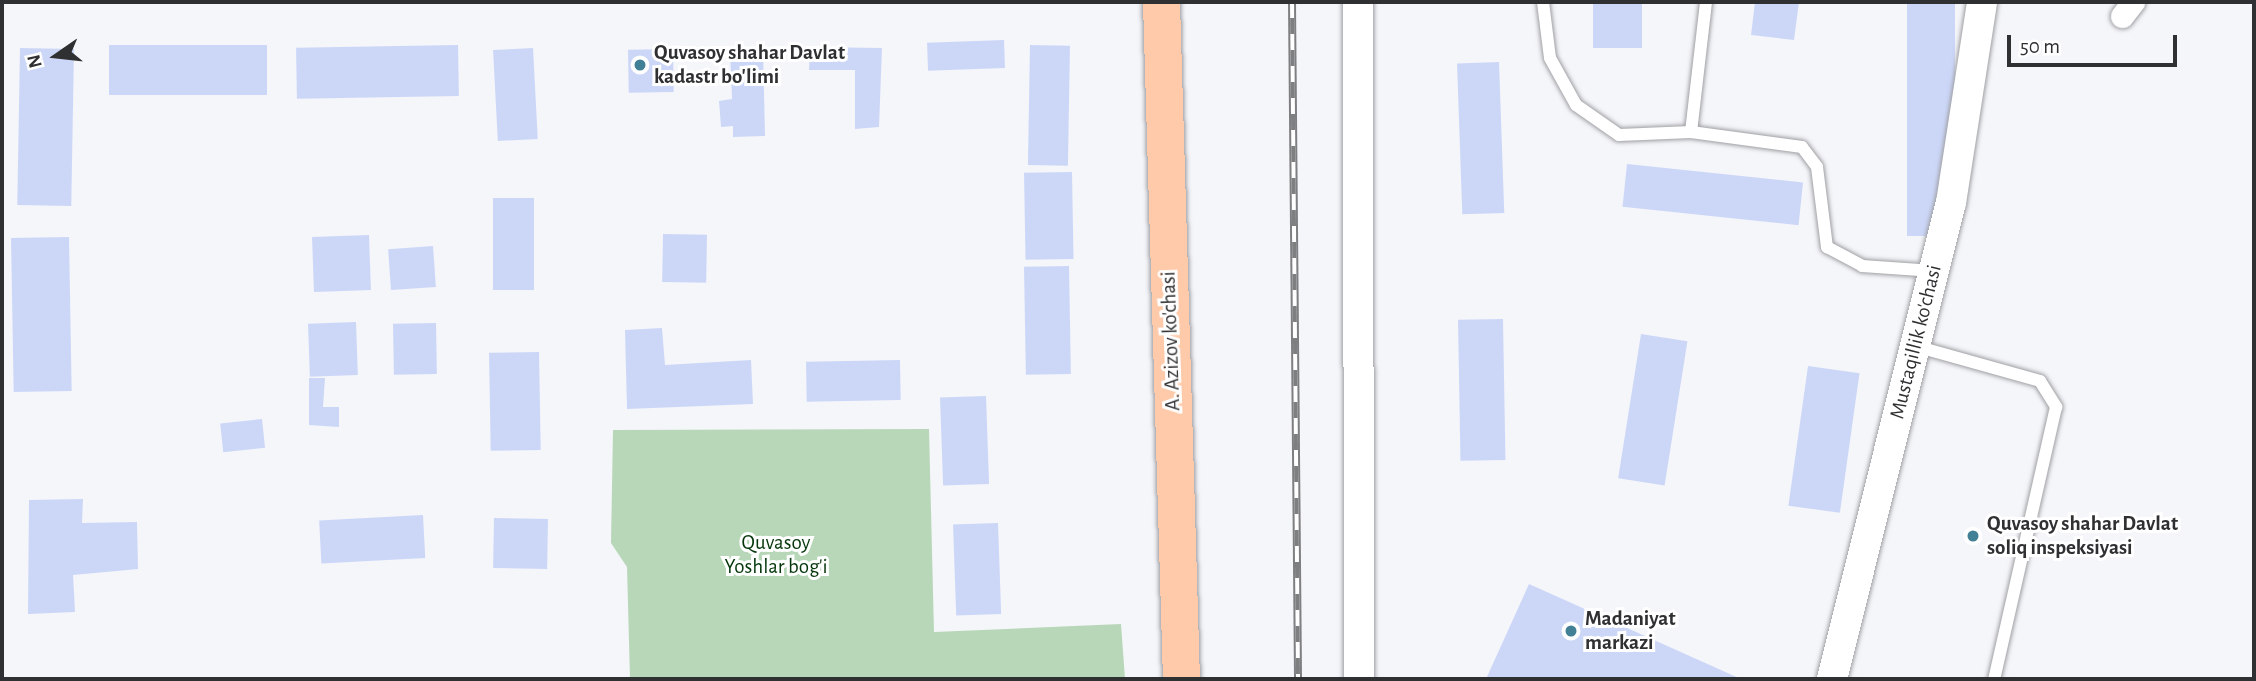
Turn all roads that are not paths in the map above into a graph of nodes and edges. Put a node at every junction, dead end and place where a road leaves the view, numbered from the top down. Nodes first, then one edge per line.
1 (1161, 2) edge
2 (1358, 2) edge
3 (1543, 2) edge
4 (1706, 2) edge
5 (1982, 2) edge
6 (1692, 132) junction
7 (1934, 271) junction
8 (1915, 346) junction
9 (1181, 679) edge
10 (1359, 679) edge
11 (1832, 679) edge
12 (1994, 679) edge

1 - 9 main road, A. Azizov ko'chasi
2 - 10 street
3 - 6 lane
4 - 6 lane
5 - 7 street, Mustaqillik ko'chasi
6 - 7 lane
7 - 8 street, Mustaqillik ko'chasi
8 - 11 street, Mustaqillik ko'chasi
8 - 12 lane

